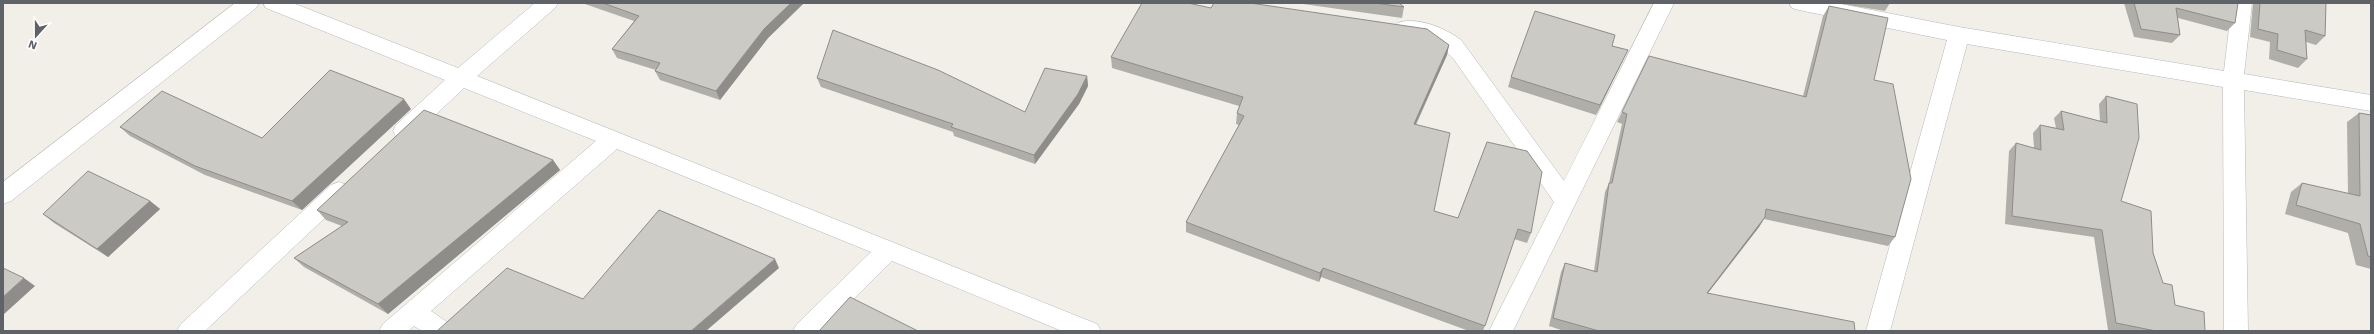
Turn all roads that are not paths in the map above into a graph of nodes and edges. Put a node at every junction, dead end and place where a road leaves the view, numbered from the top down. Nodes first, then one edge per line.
1 (249, 3) edge
2 (273, 3) edge
3 (548, 3) edge
4 (1664, 3) edge
5 (1799, 3) edge
6 (2242, 3) edge
7 (1381, 24) edge
8 (1959, 35) junction
9 (461, 78) junction
10 (2233, 81) junction
11 (2371, 103) edge
12 (614, 140) junction
13 (392, 142) edge
14 (351, 180) edge
15 (3, 195) edge
16 (1565, 200) junction
17 (889, 249) junction
18 (413, 312) junction
19 (189, 331) edge
20 (391, 331) edge
21 (442, 331) edge
22 (805, 331) edge
23 (1089, 331) edge
24 (1501, 331) edge
25 (1878, 331) edge
26 (2236, 331) edge

1 - 15 street
2 - 9 street
3 - 9 street
4 - 16 street
5 - 8 street
6 - 10 street
7 - 16 street
8 - 10 street
8 - 25 street
9 - 12 street
9 - 13 street
10 - 11 street
10 - 26 street
12 - 17 street
12 - 18 street
14 - 19 street
16 - 24 street
17 - 22 street
17 - 23 street
18 - 20 street
18 - 21 street

